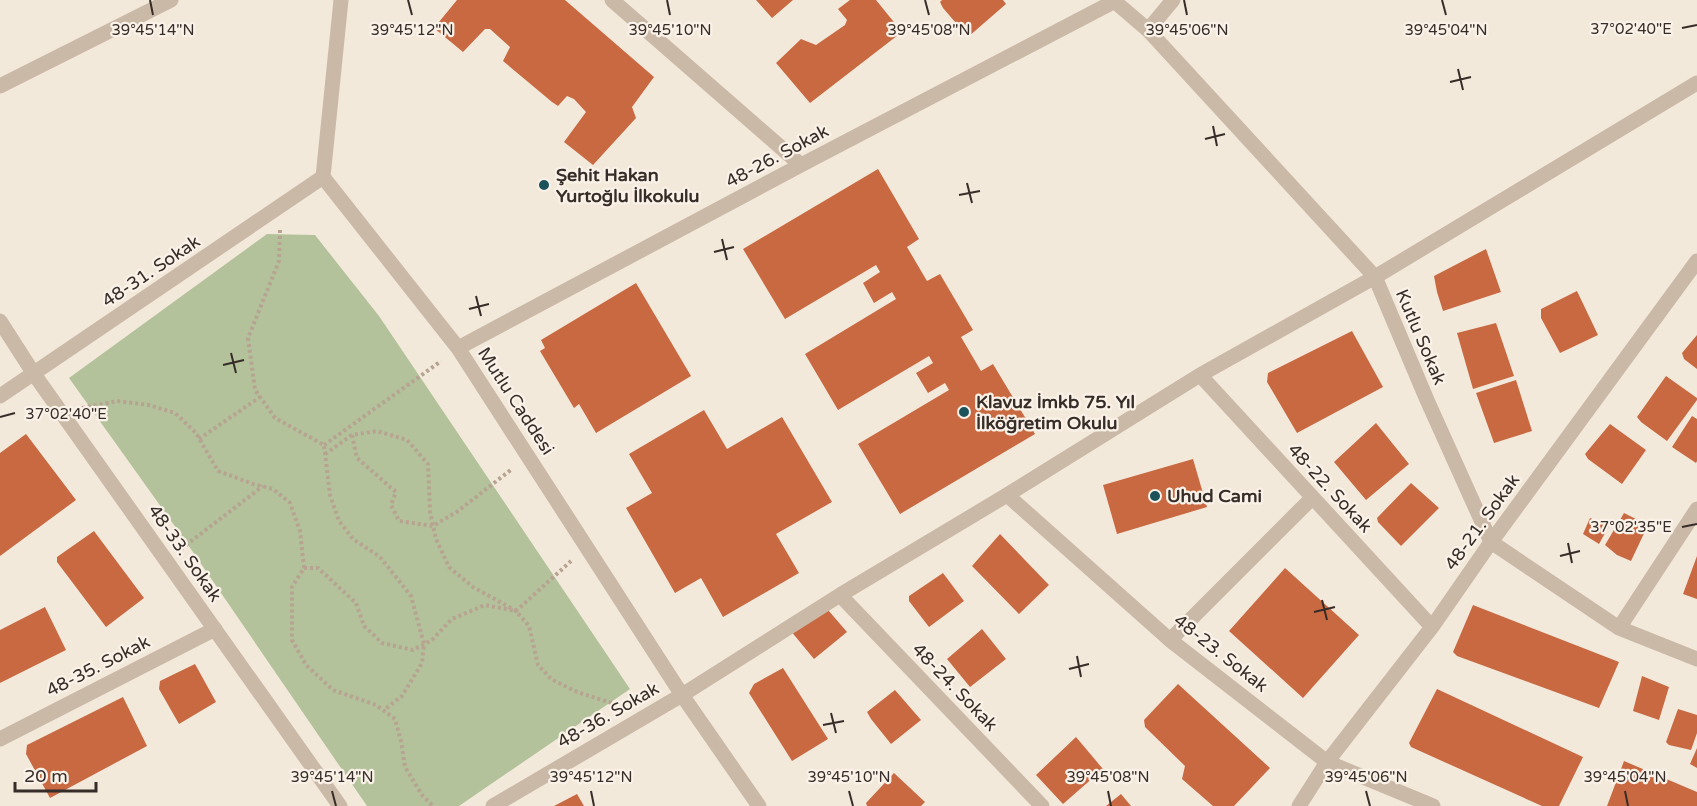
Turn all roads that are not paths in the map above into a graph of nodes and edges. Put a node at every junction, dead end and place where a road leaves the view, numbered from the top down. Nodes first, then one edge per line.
1 (171, 0) edge
2 (341, 0) edge
3 (612, 0) edge
4 (1173, 0) edge
5 (1114, 1) edge
6 (1148, 30) junction
7 (1697, 83) edge
8 (0, 86) edge
9 (801, 165) junction
10 (323, 177) junction
11 (1697, 261) edge
12 (1376, 277) junction
13 (0, 321) edge
14 (458, 348) junction
15 (34, 374) junction
16 (1200, 375) junction
17 (0, 396) edge
18 (1007, 495) junction
19 (1312, 498) junction
20 (1697, 509) edge
21 (1491, 542) junction
22 (840, 595) junction
23 (1432, 627) junction
24 (1619, 628) junction
25 (215, 629) junction
26 (1170, 640) junction
27 (1697, 659) edge
28 (682, 695) junction
29 (0, 739) edge
30 (1327, 762) junction
31 (340, 806) edge
32 (493, 806) edge
33 (759, 806) edge
34 (1042, 806) edge
35 (1299, 806) edge
36 (1433, 806) edge

1 - 8 street
2 - 10 street
3 - 9 street
4 - 6 street
5 - 6 street, Kutlu Sokak
5 - 9 street, 48-26. Sokak
6 - 12 street, Kutlu Sokak
7 - 12 street, 48-36. Sokak
9 - 14 street, 48-26. Sokak
10 - 14 street, Mutlu Caddesi
10 - 15 street, 48-31. Sokak
11 - 21 street, 48-21. Sokak
12 - 16 street, 48-36. Sokak
12 - 21 street, Kutlu Sokak
13 - 15 street, 48-33. Sokak
14 - 28 street, Mutlu Caddesi
15 - 17 street, 48-31. Sokak
15 - 25 street, 48-33. Sokak
16 - 18 street, 48-36. Sokak
16 - 19 street, 48-22. Sokak
18 - 22 street, 48-36. Sokak
18 - 26 street, 48-23. Sokak
19 - 23 street, 48-22. Sokak
19 - 26 street
20 - 24 street
21 - 23 street, 48-21. Sokak
21 - 24 street
22 - 28 street, 48-36. Sokak
22 - 34 street, 48-24. Sokak
23 - 30 street, 48-21. Sokak
24 - 27 street
25 - 29 street, 48-35. Sokak
25 - 31 street, 48-33. Sokak
26 - 30 street, 48-23. Sokak
28 - 32 street, 48-36. Sokak
28 - 33 street, Mutlu Caddesi
30 - 35 street, 48-21. Sokak
30 - 36 street, 48-23. Sokak

